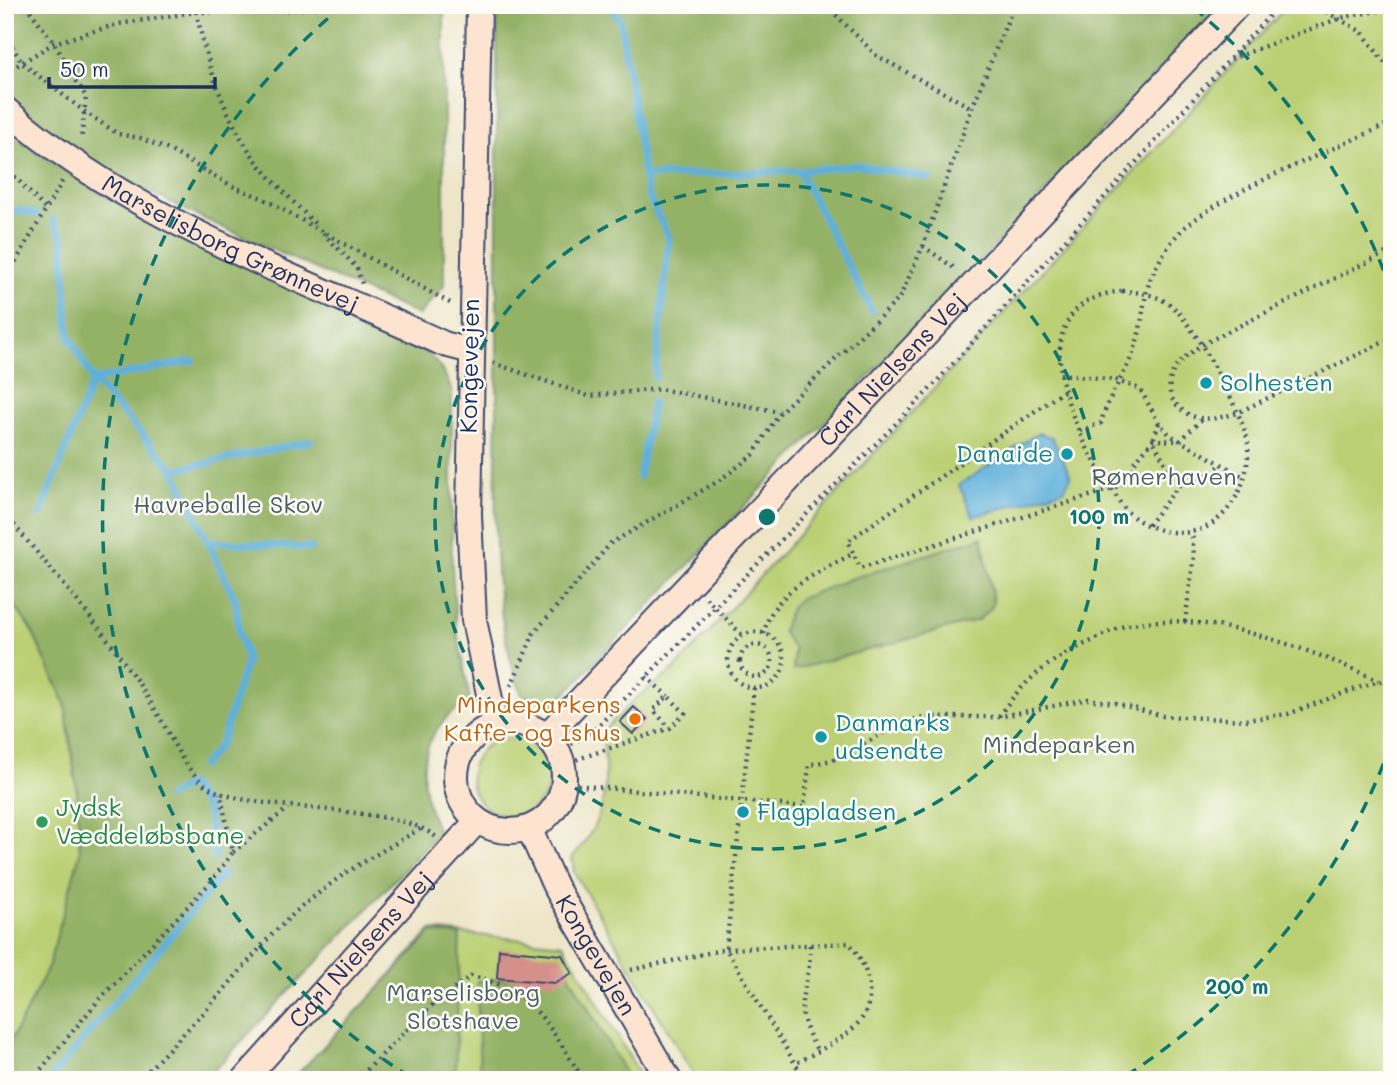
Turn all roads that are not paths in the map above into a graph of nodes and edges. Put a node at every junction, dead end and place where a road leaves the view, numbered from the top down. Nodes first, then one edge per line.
1 (479, 5) edge
2 (1238, 5) edge
3 (5, 108) edge
4 (471, 351) junction
5 (495, 724) junction
6 (558, 759) junction
7 (477, 821) junction
8 (529, 828) junction
9 (244, 1080) edge
10 (669, 1080) edge

1 - 4 street, Kongevejen
2 - 6 street, Carl Nielsens Vej
3 - 4 street, Marselisborg Grønnevej
4 - 5 street, Kongevejen
5 - 6 street
5 - 7 street
6 - 8 street
7 - 8 street
7 - 9 street, Carl Nielsens Vej
8 - 10 street, Kongevejen

